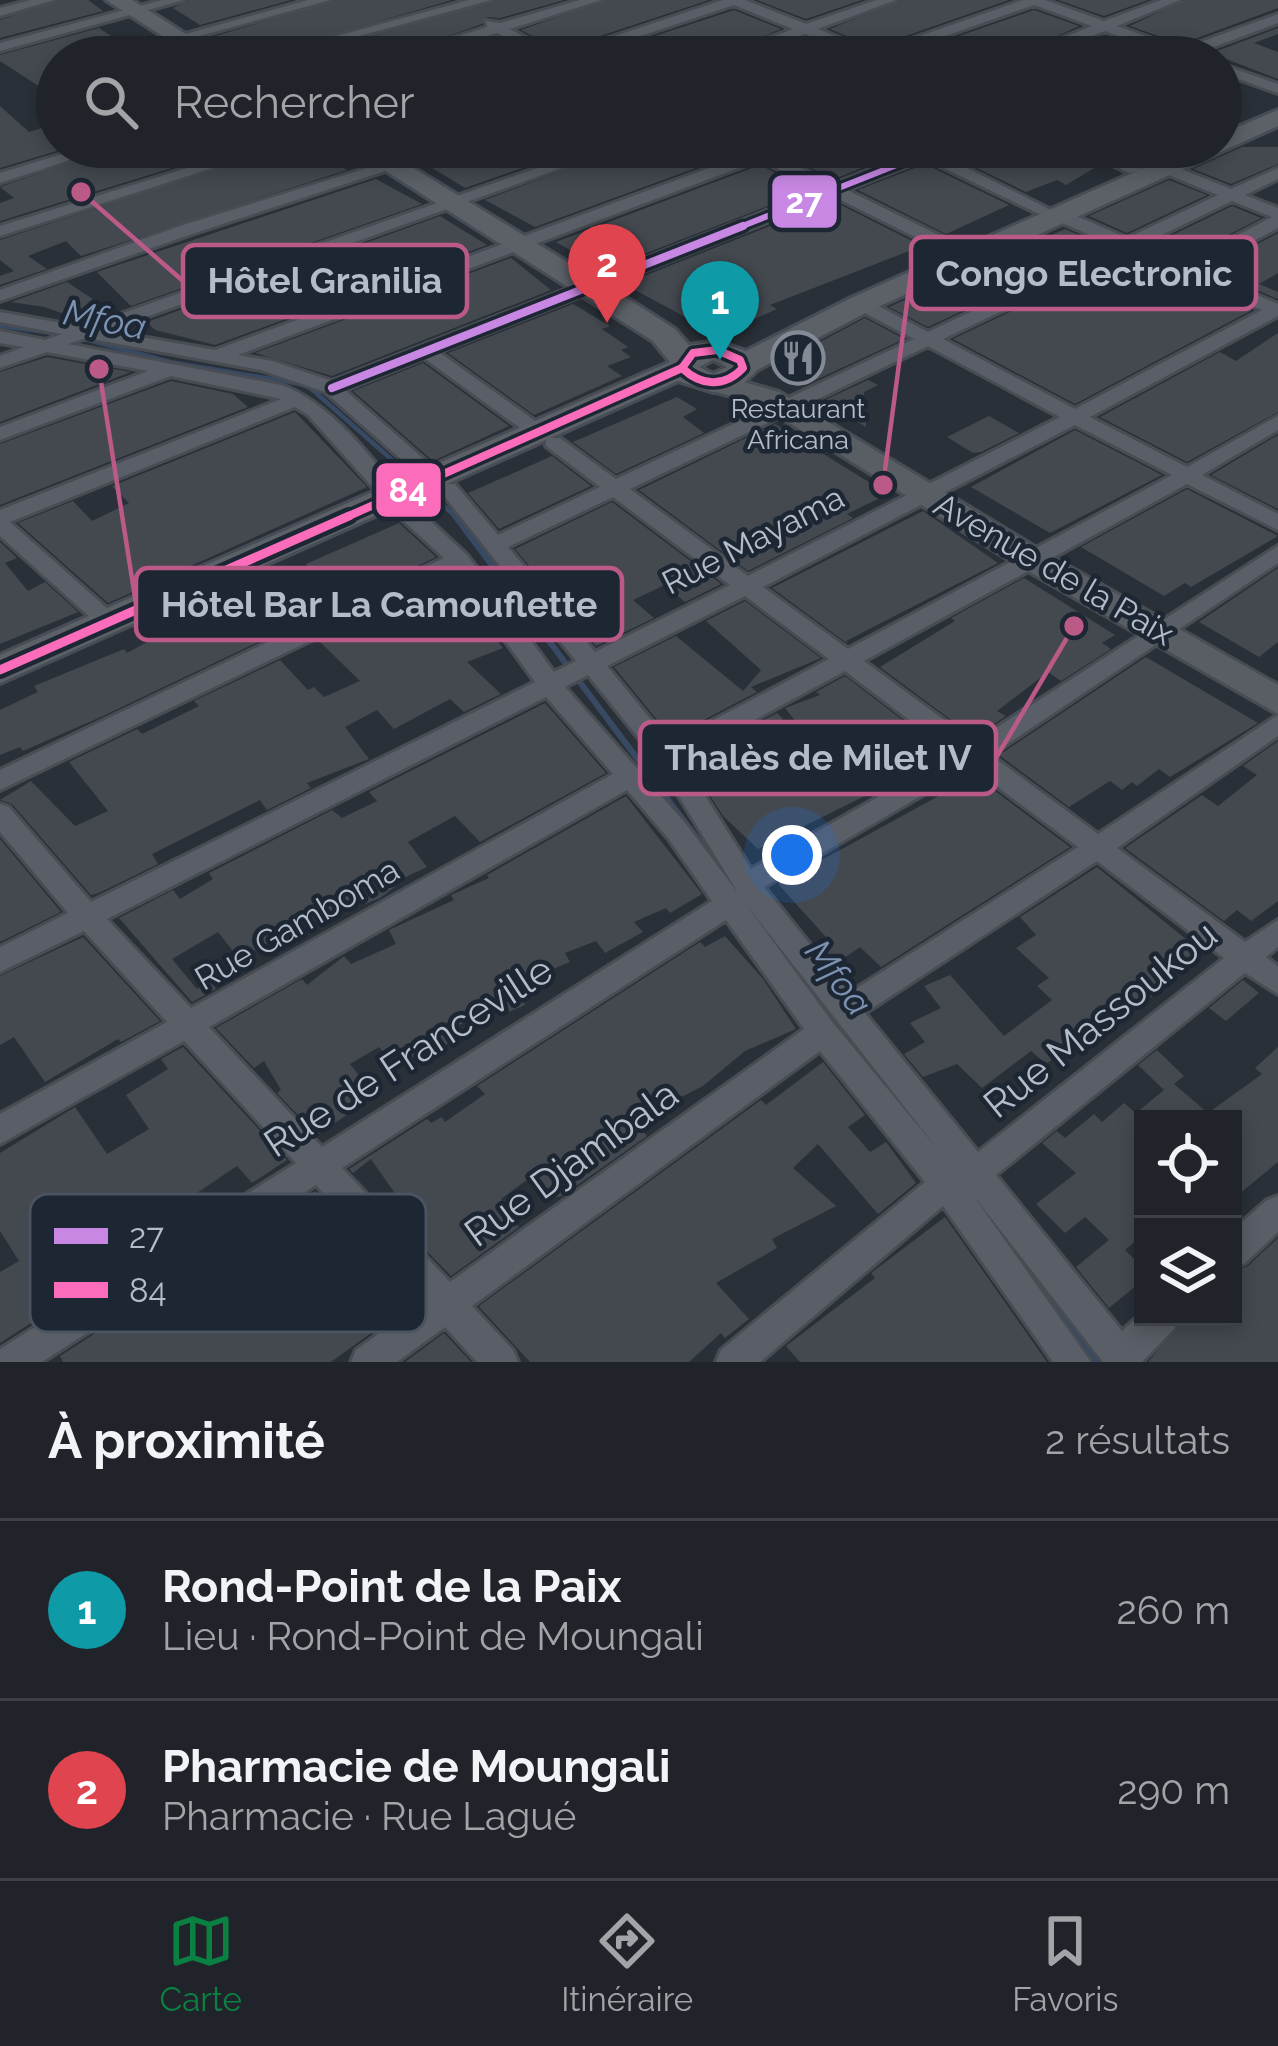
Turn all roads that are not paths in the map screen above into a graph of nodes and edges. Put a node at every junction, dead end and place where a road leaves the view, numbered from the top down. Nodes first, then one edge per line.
1 (46, 0) edge
2 (177, 0) edge
3 (323, 0) edge
4 (484, 0) edge
5 (594, 0) edge
6 (735, 0) edge
7 (889, 0) edge
8 (1035, 0) edge
9 (1173, 0) edge
10 (449, 4) edge
11 (127, 5) edge
12 (0, 12) edge
13 (1278, 18) edge
14 (1105, 26) junction
15 (499, 28) junction
16 (806, 29) junction
17 (175, 36) edge
18 (186, 36) edge
19 (339, 36) edge
20 (472, 36) edge
21 (514, 36) edge
22 (626, 36) edge
23 (786, 36) edge
24 (823, 36) edge
25 (933, 36) edge
26 (1079, 36) edge
27 (1131, 36) edge
28 (1233, 36) edge
29 (0, 47) edge
30 (1242, 76) edge
31 (1278, 89) edge
32 (1278, 106) edge
33 (1278, 117) edge
34 (1242, 122) edge
35 (1242, 133) edge
36 (36, 167) edge
37 (203, 168) edge
38 (382, 168) edge
39 (397, 168) edge
40 (551, 168) edge
41 (708, 168) edge
42 (788, 168) edge
43 (889, 168) edge
44 (968, 168) edge
45 (1148, 168) edge
46 (1153, 168) edge
47 (1278, 173) edge
48 (0, 178) edge
49 (834, 190) junction
50 (1229, 195) junction
51 (453, 202) junction
52 (1052, 213) junction
53 (1278, 218) edge
54 (0, 231) edge
55 (517, 241) junction
56 (1121, 244) junction
57 (955, 250) junction
58 (1183, 271) junction
59 (587, 286) junction
60 (0, 296) edge
61 (861, 304) junction
62 (1277, 310) edge
63 (0, 317) edge
64 (86, 331) junction
65 (0, 337) edge
66 (924, 338) junction
67 (53, 343) junction
68 (423, 349) junction
69 (217, 356) junction
70 (0, 362) edge
71 (707, 362) junction
72 (174, 368) junction
73 (332, 388) junction
74 (298, 399) junction
75 (778, 404) junction
76 (1071, 416) junction
77 (1278, 422) edge
78 (0, 434) edge
79 (546, 437) junction
80 (1185, 476) junction
81 (614, 488) junction
82 (418, 494) junction
83 (928, 495) junction
84 (0, 521) edge
85 (1278, 524) edge
86 (497, 544) junction
87 (1278, 553) edge
88 (459, 560) junction
89 (1033, 560) junction
90 (749, 584) junction
91 (110, 623) junction
92 (1163, 633) junction
93 (590, 661) junction
94 (847, 663) junction
95 (0, 670) edge
96 (550, 686) junction
97 (0, 693) edge
98 (1278, 701) edge
99 (1278, 724) edge
100 (974, 754) junction
101 (667, 756) junction
102 (629, 777) junction
103 (0, 781) edge
104 (0, 814) edge
105 (1097, 848) junction
106 (739, 893) junction
107 (87, 916) junction
108 (1278, 931) edge
109 (1244, 957) junction
110 (0, 960) edge
111 (1278, 982) edge
112 (834, 1021) junction
113 (192, 1025) junction
114 (0, 1130) edge
115 (320, 1162) junction
116 (960, 1179) junction
117 (270, 1194) edge
118 (348, 1194) edge
119 (1278, 1211) edge
120 (1242, 1244) edge
121 (426, 1282) edge
122 (446, 1305) junction
123 (426, 1320) edge
124 (1153, 1326) edge
125 (56, 1332) edge
126 (409, 1332) edge
127 (1122, 1359) edge
128 (10, 1362) edge
129 (368, 1362) edge
130 (501, 1362) edge
131 (733, 1362) edge
132 (1073, 1362) edge

1 - 12 street
2 - 11 street
3 - 18 street
4 - 10 street
5 - 15 street
6 - 16 street
6 - 22 street
7 - 16 street
8 - 14 street
8 - 25 street
9 - 14 street
10 - 15 street
10 - 19 street
11 - 17 main road
11 - 29 street
13 - 28 street
14 - 26 street
14 - 27 street
15 - 20 street
15 - 21 street
16 - 23 street
16 - 24 street
30 - 31 street
32 - 34 main road
33 - 35 main road
36 - 48 street
37 - 54 street
38 - 60 street
39 - 51 main road
40 - 51 street
41 - 55 street
42 - 49 street
43 - 49 street
44 - 52 street
45 - 52 main road
46 - 50 street
47 - 50 street
49 - 57 street
49 - 59 street
50 - 53 street
50 - 56 street
51 - 55 main road
51 - 64 street
52 - 56 street
52 - 57 main road
52 - 61 main road
53 - 58 street
55 - 59 main road
55 - 69 street
56 - 58 street
56 - 66 street
57 - 71 main road
58 - 62 street
59 - 68 street
59 - 71 main road
61 - 66 street
61 - 71 main road
62 - 76 street, Rue Mayama
63 - 64 street
64 - 67 street
64 - 69 street
65 - 67 street
66 - 75 street
66 - 76 street
67 - 70 street
67 - 72 street
68 - 73 street
68 - 79 street
69 - 73 street
71 - 75 main road, Avenue de la Paix
71 - 79 main road
72 - 74 street
72 - 78 street
73 - 82 street
74 - 82 street
74 - 84 street
75 - 81 street
75 - 83 main road, Avenue de la Paix
76 - 80 street
76 - 83 street, Rue Mayama
77 - 80 street
79 - 81 street
79 - 82 main road
80 - 85 street
80 - 89 street
81 - 86 street
81 - 90 street
82 - 86 street
82 - 88 street
82 - 91 main road
82 - 97 main road
83 - 89 main road, Avenue de la Paix
83 - 90 street, Rue Mayama
84 - 91 street
86 - 93 street
87 - 92 street, Rue de Franceville
88 - 96 street
88 - 103 street
89 - 92 main road, Avenue de la Paix
89 - 94 street
90 - 93 street, Rue Mayama
90 - 94 street
91 - 95 main road
92 - 98 main road, Avenue de la Paix
92 - 100 street, Rue de Franceville
93 - 96 street, Rue Mayama
93 - 101 street
94 - 100 street
94 - 101 street
96 - 102 street
96 - 107 street, Rue Mayama
99 - 105 street, Rue Djambala
100 - 105 street
100 - 106 street, Rue de Franceville
101 - 106 street
102 - 106 street
102 - 113 street, Rue Gamboma
104 - 107 street
105 - 109 street
105 - 112 street, Rue Djambala
106 - 112 street
106 - 115 street, Rue de Franceville
107 - 110 street, Rue Mayama
107 - 113 street
108 - 109 street, Rue Massoukou
109 - 111 street
109 - 116 street, Rue Massoukou
112 - 116 street
112 - 122 street, Rue Djambala
113 - 114 street, Rue Gamboma
113 - 115 street
115 - 117 street, Rue de Franceville
115 - 118 street
116 - 127 street
116 - 131 street, Rue Massoukou
116 - 132 street
119 - 120 street
121 - 122 street
122 - 123 street, Rue Djambala
122 - 130 street
124 - 127 street
125 - 128 street, Rue de Franceville
126 - 129 street, Rue Djambala

